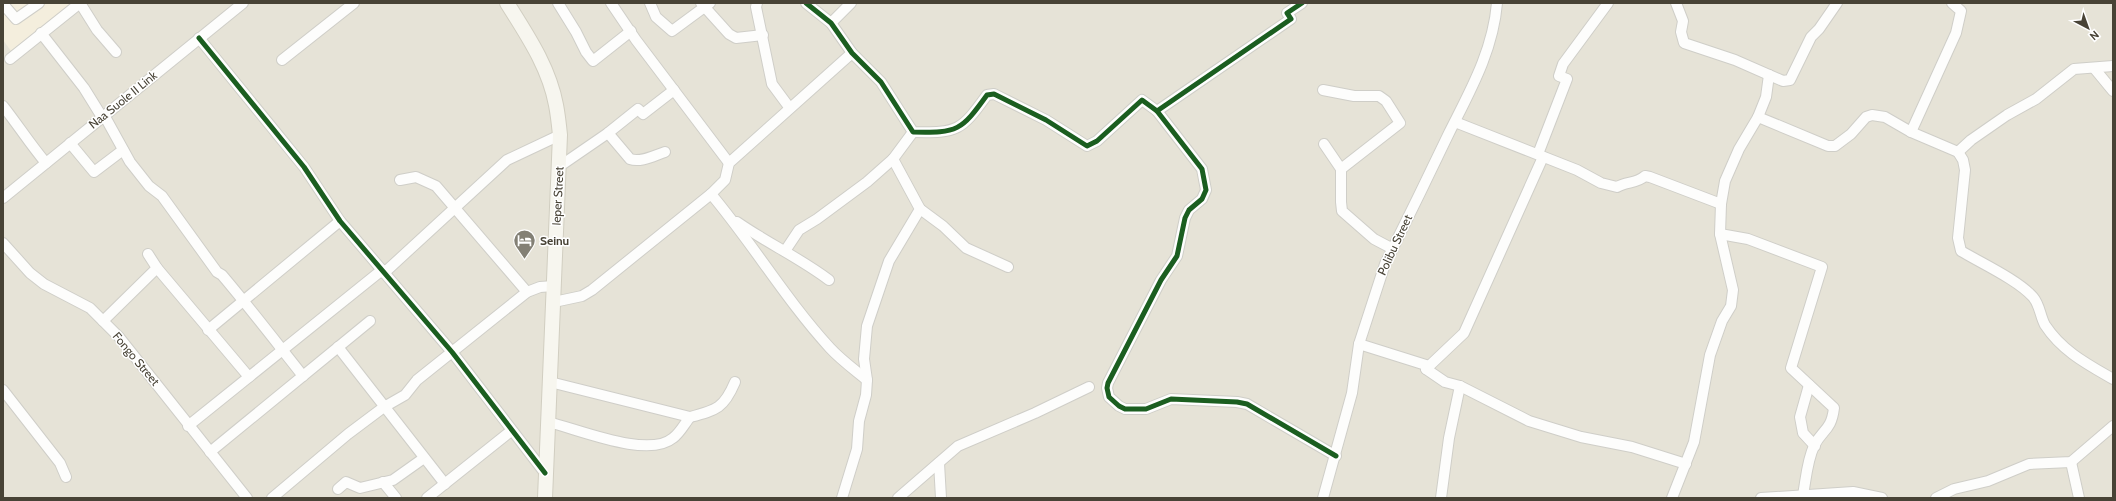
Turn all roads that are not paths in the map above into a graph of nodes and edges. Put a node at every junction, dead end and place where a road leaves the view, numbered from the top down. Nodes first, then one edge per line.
1 (39, 3) edge
2 (243, 3) edge
3 (507, 3) edge
4 (558, 3) edge
5 (611, 3) edge
6 (650, 3) edge
7 (757, 3) edge
8 (806, 3) edge
9 (851, 3) edge
10 (1302, 3) edge
11 (1498, 3) edge
12 (1608, 3) edge
13 (1676, 3) edge
14 (1837, 3) edge
15 (1952, 3) edge
16 (3, 4) edge
17 (351, 4) edge
18 (706, 4) edge
19 (831, 23) junction
20 (631, 31) junction
21 (41, 33) junction
22 (763, 34) junction
23 (199, 38) junction
24 (116, 52) dead end
25 (852, 53) junction
26 (10, 59) dead end
27 (282, 60) dead end
28 (2113, 66) edge
29 (2094, 68) junction
30 (1769, 75) junction
31 (674, 90) junction
32 (1323, 90) dead end
33 (2113, 91) edge
34 (3, 106) edge
35 (789, 107) junction
36 (1157, 112) junction
37 (103, 116) junction
38 (1758, 117) junction
39 (1455, 122) junction
40 (913, 132) junction
41 (1912, 132) junction
42 (608, 133) junction
43 (560, 135) junction
44 (70, 143) junction
45 (1324, 144) dead end
46 (123, 150) junction
47 (665, 152) dead end
48 (1958, 152) junction
49 (1540, 156) junction
50 (893, 159) junction
51 (729, 162) junction
52 (46, 163) junction
53 (560, 166) junction
54 (1341, 168) junction
55 (400, 180) dead end
56 (711, 194) junction
57 (3, 198) edge
58 (1721, 204) junction
59 (454, 209) junction
60 (920, 209) junction
61 (730, 217) junction
62 (340, 221) junction
63 (1720, 234) junction
64 (3, 244) edge
65 (1393, 249) junction
66 (785, 251) junction
67 (148, 254) dead end
68 (1008, 267) dead end
69 (158, 268) junction
70 (383, 271) junction
71 (830, 280) dead end
72 (554, 286) junction
73 (527, 292) junction
74 (244, 301) junction
75 (554, 302) junction
76 (370, 320) dead end
77 (104, 321) junction
78 (208, 330) junction
79 (1359, 344) junction
80 (338, 347) junction
81 (283, 351) junction
82 (452, 352) junction
83 (1426, 369) junction
84 (303, 376) junction
85 (249, 377) junction
86 (867, 380) junction
87 (2113, 380) edge
88 (550, 382) junction
89 (735, 382) dead end
90 (1809, 385) junction
91 (1460, 386) junction
92 (1089, 387) dead end
93 (3, 390) edge
94 (384, 407) junction
95 (690, 416) junction
96 (548, 422) junction
97 (188, 426) junction
98 (2113, 426) edge
99 (511, 431) junction
100 (1814, 446) junction
101 (210, 452) junction
102 (1336, 456) junction
103 (424, 458) junction
104 (2071, 462) junction
105 (939, 463) junction
106 (1686, 464) junction
107 (545, 473) junction
108 (66, 477) dead end
109 (383, 482) junction
110 (445, 484) junction
111 (338, 489) dead end
112 (1803, 495) junction
113 (247, 498) edge
114 (272, 498) edge
115 (396, 498) edge
116 (427, 498) edge
117 (545, 498) edge
118 (842, 498) edge
119 (898, 498) edge
120 (941, 498) edge
121 (1323, 498) edge
122 (1441, 498) edge
123 (1672, 498) edge
124 (1761, 498) edge
125 (1882, 498) edge
126 (1936, 498) edge
127 (2079, 498) edge

1 - 16 street
2 - 23 street, Naa Suole II Link
3 - 43 street, Ieper Street
4 - 20 street
5 - 20 street
6 - 18 street
7 - 22 street
8 - 19 street
9 - 19 street
10 - 36 street
11 - 39 street, Polibu Street
12 - 49 street
13 - 30 street
14 - 30 street
15 - 41 street
17 - 27 street
18 - 22 street
19 - 25 street
20 - 31 street
21 - 24 street
21 - 26 street
21 - 37 street
22 - 35 street
23 - 37 street, Naa Suole II Link
23 - 62 street
25 - 35 street
25 - 40 street
28 - 29 street
29 - 33 street
29 - 48 street
30 - 38 street
31 - 42 street
31 - 51 street
32 - 54 street
34 - 52 street
35 - 51 street
36 - 40 street
36 - 102 street
37 - 44 street, Naa Suole II Link
37 - 46 street
38 - 41 street
38 - 58 street
39 - 49 street
39 - 65 street, Polibu Street
40 - 50 street
41 - 48 street
42 - 47 street
42 - 53 street
43 - 53 street, Ieper Street
43 - 59 street
44 - 46 street
44 - 52 street, Naa Suole II Link
45 - 54 street
46 - 74 street
48 - 87 street
49 - 58 street
49 - 83 street
50 - 60 street
50 - 66 street
51 - 56 street
52 - 57 street, Naa Suole II Link
53 - 72 street, Ieper Street
54 - 65 street
55 - 59 street
56 - 61 street
56 - 75 street
58 - 63 street
59 - 70 street
59 - 73 street
60 - 68 street
60 - 86 street
61 - 66 street
61 - 86 street
62 - 70 street
62 - 74 street
63 - 90 street
63 - 106 street
64 - 77 street, Fongo Street
65 - 79 street, Polibu Street
66 - 71 street
67 - 69 street
69 - 77 street
69 - 78 street
70 - 81 street
70 - 82 street
72 - 73 street
72 - 75 street, Ieper Street
73 - 82 street
74 - 78 street
74 - 81 street
75 - 88 street, Ieper Street
76 - 80 street
77 - 97 street, Fongo Street
78 - 85 street
79 - 83 street
79 - 102 street, Polibu Street
80 - 84 street
80 - 94 street
81 - 84 street
81 - 85 street
82 - 94 street
82 - 99 street
83 - 91 street
84 - 101 street
85 - 97 street
86 - 118 street
88 - 95 street
88 - 96 street, Ieper Street
89 - 95 street
90 - 100 street
90 - 100 street
91 - 106 street
91 - 122 street
92 - 105 street
93 - 108 street
94 - 103 street
94 - 114 street
95 - 96 street
96 - 107 street, Ieper Street
97 - 101 street, Fongo Street
98 - 104 street
99 - 107 street
99 - 110 street
100 - 112 street
101 - 113 street, Fongo Street
102 - 121 street, Polibu Street
103 - 109 street
103 - 110 street
104 - 126 street
104 - 127 street
105 - 119 street
105 - 120 street
106 - 123 street
107 - 117 street, Ieper Street
109 - 111 street
109 - 115 street
110 - 116 street
112 - 124 street
112 - 125 street

